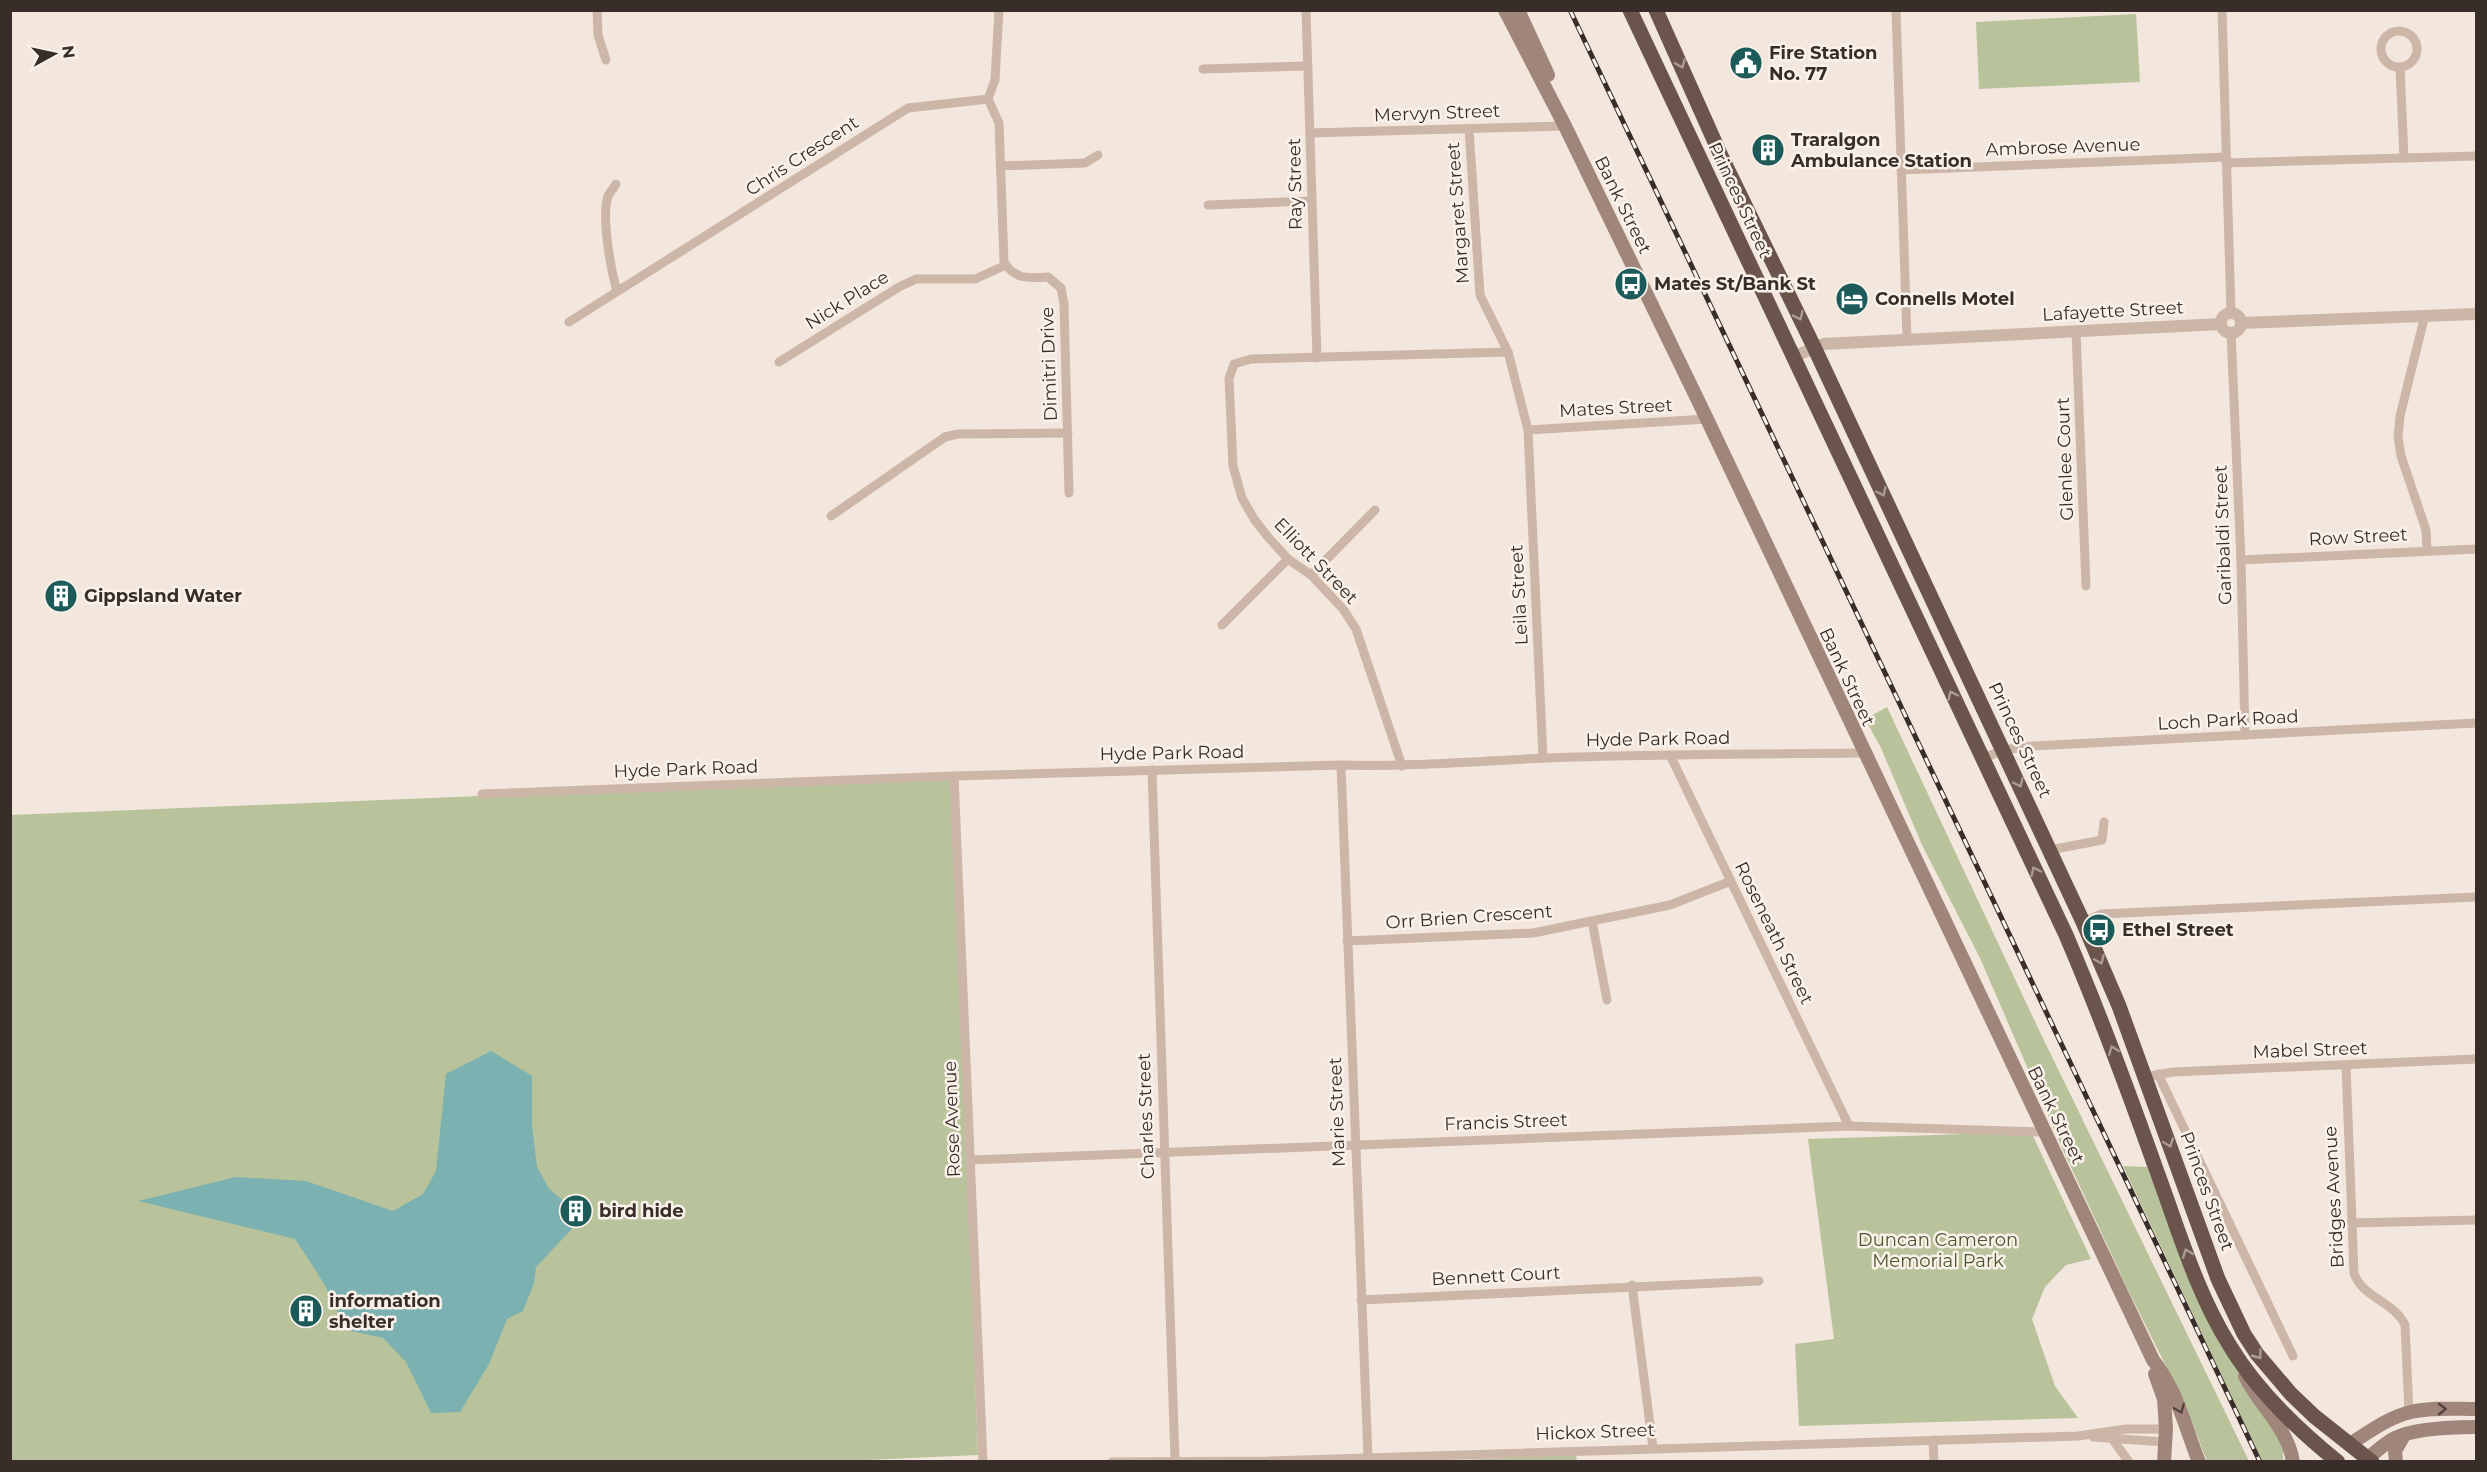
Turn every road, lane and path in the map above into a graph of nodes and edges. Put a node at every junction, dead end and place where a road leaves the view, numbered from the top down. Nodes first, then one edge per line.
1 (597, 10) edge
2 (999, 10) edge
3 (1306, 10) edge
4 (1505, 10) edge
5 (1518, 10) edge
6 (1630, 10) edge
7 (1656, 10) edge
8 (1896, 10) edge
9 (2222, 10) edge
10 (606, 60) dead end
11 (1307, 66) junction
12 (2400, 67) dead end
13 (1203, 69) dead end
14 (988, 99) junction
15 (1565, 126) junction
16 (1469, 129) junction
17 (1310, 133) junction
18 (1098, 155) dead end
19 (2476, 156) edge
20 (2404, 158) junction
21 (2226, 160) junction
22 (1000, 166) junction
23 (1901, 170) junction
24 (616, 184) dead end
25 (1311, 201) junction
26 (1208, 205) dead end
27 (1006, 265) junction
28 (617, 291) junction
29 (2232, 313) junction
30 (2476, 314) edge
31 (2425, 315) junction
32 (569, 322) dead end
33 (2241, 323) junction
34 (2226, 329) junction
35 (2076, 331) junction
36 (1907, 338) junction
37 (1814, 347) junction
38 (1508, 352) junction
39 (1793, 357) junction
40 (1317, 358) junction
41 (779, 362) dead end
42 (1707, 419) junction
43 (1528, 430) junction
44 (1068, 433) junction
45 (1069, 493) dead end
46 (1375, 510) dead end
47 (831, 516) dead end
48 (2476, 549) edge
49 (2427, 550) junction
50 (1288, 559) junction
51 (2241, 560) junction
52 (1311, 575) junction
53 (2086, 586) dead end
54 (1222, 626) dead end
55 (2476, 723) edge
56 (2245, 735) junction
57 (2003, 750) junction
58 (1863, 753) junction
59 (1670, 754) junction
60 (1543, 758) junction
61 (1983, 759) junction
62 (1341, 765) junction
63 (1402, 766) junction
64 (1152, 770) junction
65 (954, 776) junction
66 (482, 794) dead end
67 (2104, 822) dead end
68 (2050, 850) junction
69 (1731, 881) junction
70 (2476, 897) edge
71 (1592, 921) junction
72 (2083, 922) junction
73 (1347, 941) junction
74 (1607, 1000) dead end
75 (2476, 1059) edge
76 (2346, 1066) junction
77 (2152, 1075) junction
78 (2125, 1082) junction
79 (1849, 1126) junction
80 (2043, 1132) junction
81 (1354, 1144) junction
82 (1163, 1152) junction
83 (970, 1160) junction
84 (2476, 1220) edge
85 (2351, 1223) junction
86 (1758, 1281) dead end
87 (1632, 1285) junction
88 (1361, 1300) junction
89 (2229, 1345) junction
90 (2293, 1356) dead end
91 (2152, 1360) junction
92 (2476, 1409) edge
93 (2409, 1412) junction
94 (2476, 1427) edge
95 (2188, 1431) junction
96 (2114, 1435) junction
97 (2165, 1435) junction
98 (2404, 1435) junction
99 (1933, 1440) junction
100 (2350, 1444) junction
101 (1653, 1448) junction
102 (1368, 1457) junction
103 (1175, 1460) edge
104 (2332, 1460) edge
105 (2367, 1460) edge
106 (983, 1461) edge
107 (1112, 1461) edge
108 (1934, 1461) edge
109 (2129, 1461) edge
110 (2164, 1461) edge
111 (2199, 1461) edge
112 (2293, 1461) edge
113 (2396, 1461) edge

1 - 10 street
2 - 14 street
3 - 11 street, Ray Street
4 - 15 main road, Bank Street
5 - 15 main road
6 - 39 highway, Princes Street
7 -> 37 highway, Princes Street
8 - 23 street
9 - 21 street
11 - 13 street
11 - 17 street, Ray Street
12 - 20 street
14 - 22 street
14 - 28 street, Chris Crescent
15 - 16 street, Mervyn Street
15 - 42 main road, Bank Street
16 - 17 street, Mervyn Street
16 - 38 street, Margaret Street
17 - 25 street, Ray Street
18 - 22 street
19 - 20 street, Ambrose Avenue
20 - 21 street, Ambrose Avenue
21 - 23 street, Ambrose Avenue
21 - 29 street
22 - 27 street
23 - 36 street
24 - 28 street
25 - 26 street
25 - 40 street, Ray Street
27 - 41 street, Nick Place
27 - 44 street, Dimitri Drive
28 - 32 street, Chris Crescent
29 - 33 street
29 - 34 street
30 - 31 street
31 - 33 street
31 - 49 street
33 - 34 street
34 - 35 street, Lafayette Street
34 - 51 street, Garibaldi Street
35 - 36 street, Lafayette Street
35 - 53 street, Glenlee Court
36 - 37 street, Lafayette Street
37 - 39 street, Lafayette Street
37 -> 57 highway, Princes Street
38 - 40 street, Elliott Street
38 - 43 street, Margaret Street
61 -> 39 highway, Princes Street
40 - 50 street, Elliott Street
42 - 43 street, Mates Street
42 - 58 main road, Bank Street
43 - 60 street, Leila Street
44 - 45 street, Dimitri Drive
44 - 47 street
46 - 52 street
48 - 49 street, Row Street
49 - 51 street, Row Street
50 - 52 street, Elliott Street
50 - 54 street
51 - 56 street, Garibaldi Street
52 - 63 street, Elliott Street
55 - 56 street, Loch Park Road
56 - 57 street, Loch Park Road
57 - 61 street, Loch Park Road
57 -> 68 highway, Princes Street
58 - 59 street, Hyde Park Road
58 - 80 main road, Bank Street
59 - 60 street, Hyde Park Road
59 - 69 street, Roseneath Street
60 - 63 street, Hyde Park Road
78 -> 61 highway, Princes Street
62 - 63 street, Hyde Park Road
62 - 64 street, Hyde Park Road
62 - 73 street, Marie Street
64 - 65 street, Hyde Park Road
64 - 82 street, Charles Street
65 - 66 street, Hyde Park Road
65 - 83 street, Rose Avenue
67 - 68 street
68 - 72 highway, Princes Street
69 - 71 street, Orr Brien Crescent
69 - 79 street, Roseneath Street
70 - 72 street
71 - 73 street, Orr Brien Crescent
71 - 74 street
72 -> 77 highway, Princes Street
73 - 81 street, Marie Street
75 - 76 street, Mabel Street
76 - 77 street, Mabel Street
76 - 85 street, Bridges Avenue
77 - 78 highway
77 - 90 street
77 -> 100 highway, Princes Street
89 -> 78 highway, Princes Street
79 - 80 street, Francis Street
79 - 81 street, Francis Street
80 - 91 main road, Bank Street
81 - 82 street, Francis Street
81 - 88 street, Marie Street
82 - 83 street, Francis Street
82 - 103 street, Charles Street
83 - 106 street, Rose Avenue
84 - 85 street
85 - 93 street, Bridges Avenue
86 - 87 street, Bennett Court
87 - 88 street, Bennett Court
87 - 101 street
88 - 102 street, Marie Street
89 - 104 highway, Princes Street
89 - 112 main road
91 -> 95 main road, Bank Street
91 - 97 main road, Bank Street
93 -> 92 main road
93 - 100 main road
94 - 98 main road
95 - 97 main road, Hickox Street
95 - 111 main road, Bank Street
96 - 97 street, Hickox Street
96 - 99 street, Hickox Street
96 - 109 street
97 - 110 main road, Bank Street
98 - 105 main road
98 - 113 main road
99 - 101 street, Hickox Street
99 - 108 street
100 - 104 highway
100 - 105 highway, Princes Street
101 - 102 street, Hickox Street
102 - 103 street, Hickox Street
103 - 107 street, Hickox Street

